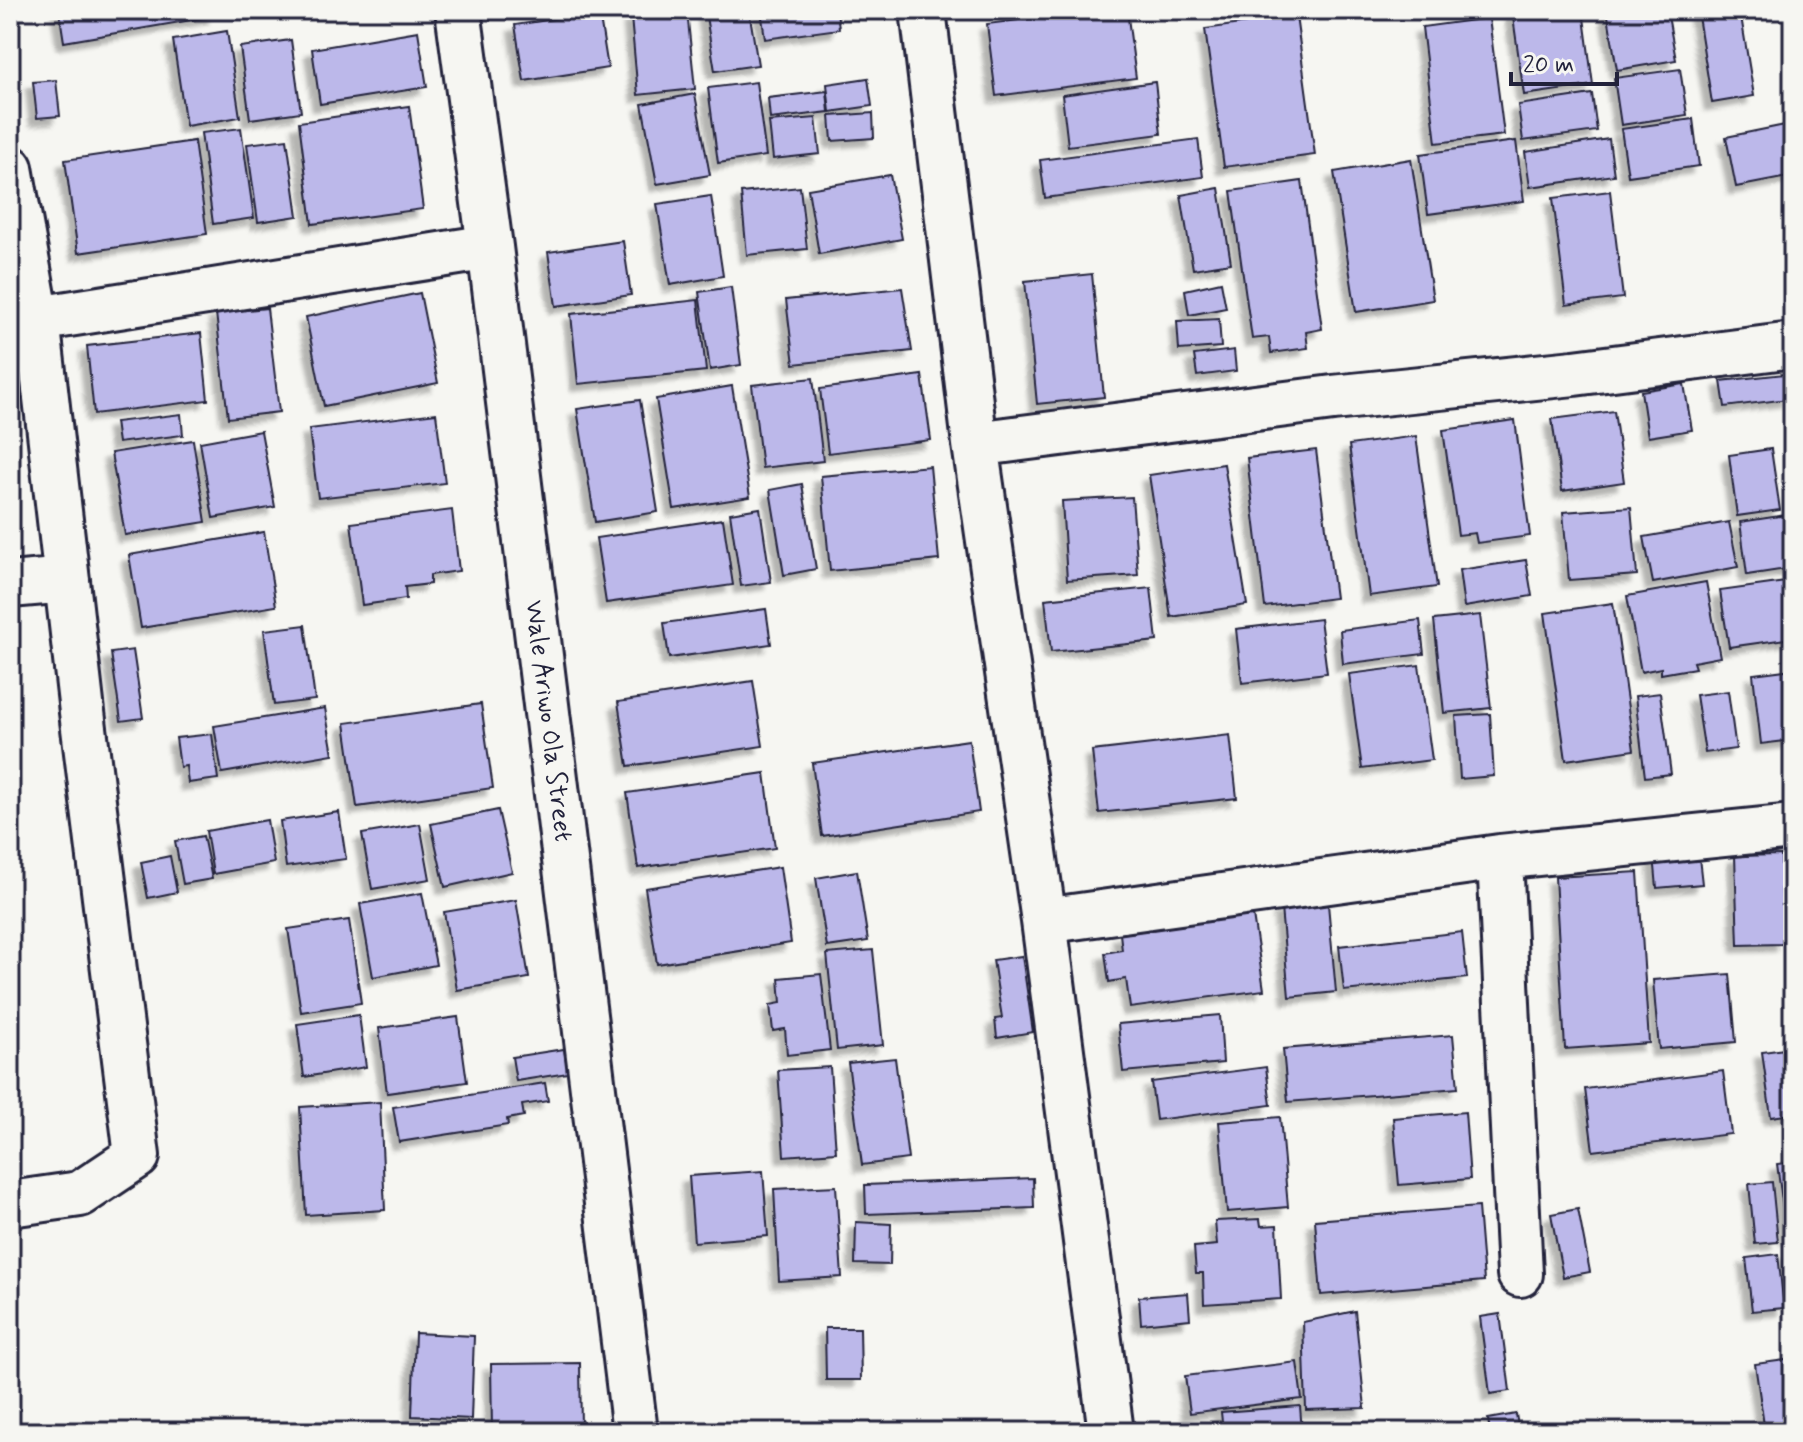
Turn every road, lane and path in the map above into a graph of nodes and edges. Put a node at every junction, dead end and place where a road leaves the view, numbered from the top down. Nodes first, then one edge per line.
1 (458, 10) edge
2 (923, 10) edge
3 (10, 168) edge
4 (490, 247) junction
5 (37, 319) junction
6 (1793, 345) edge
7 (975, 444) junction
8 (67, 580) junction
9 (10, 585) edge
10 (1793, 827) edge
11 (1500, 857) junction
12 (1044, 921) junction
13 (10, 1204) edge
14 (1520, 1274) dead end
15 (635, 1432) edge
16 (1111, 1432) edge

1 - 4 street, Wale Ariwo Ola Street
2 - 7 street
3 - 5 street
4 - 5 street
4 - 15 street, Wale Ariwo Ola Street
5 - 8 street
6 - 7 street
7 - 12 street
8 - 9 street
8 - 13 street
10 - 11 street
11 - 12 street
11 - 14 street
12 - 16 street

